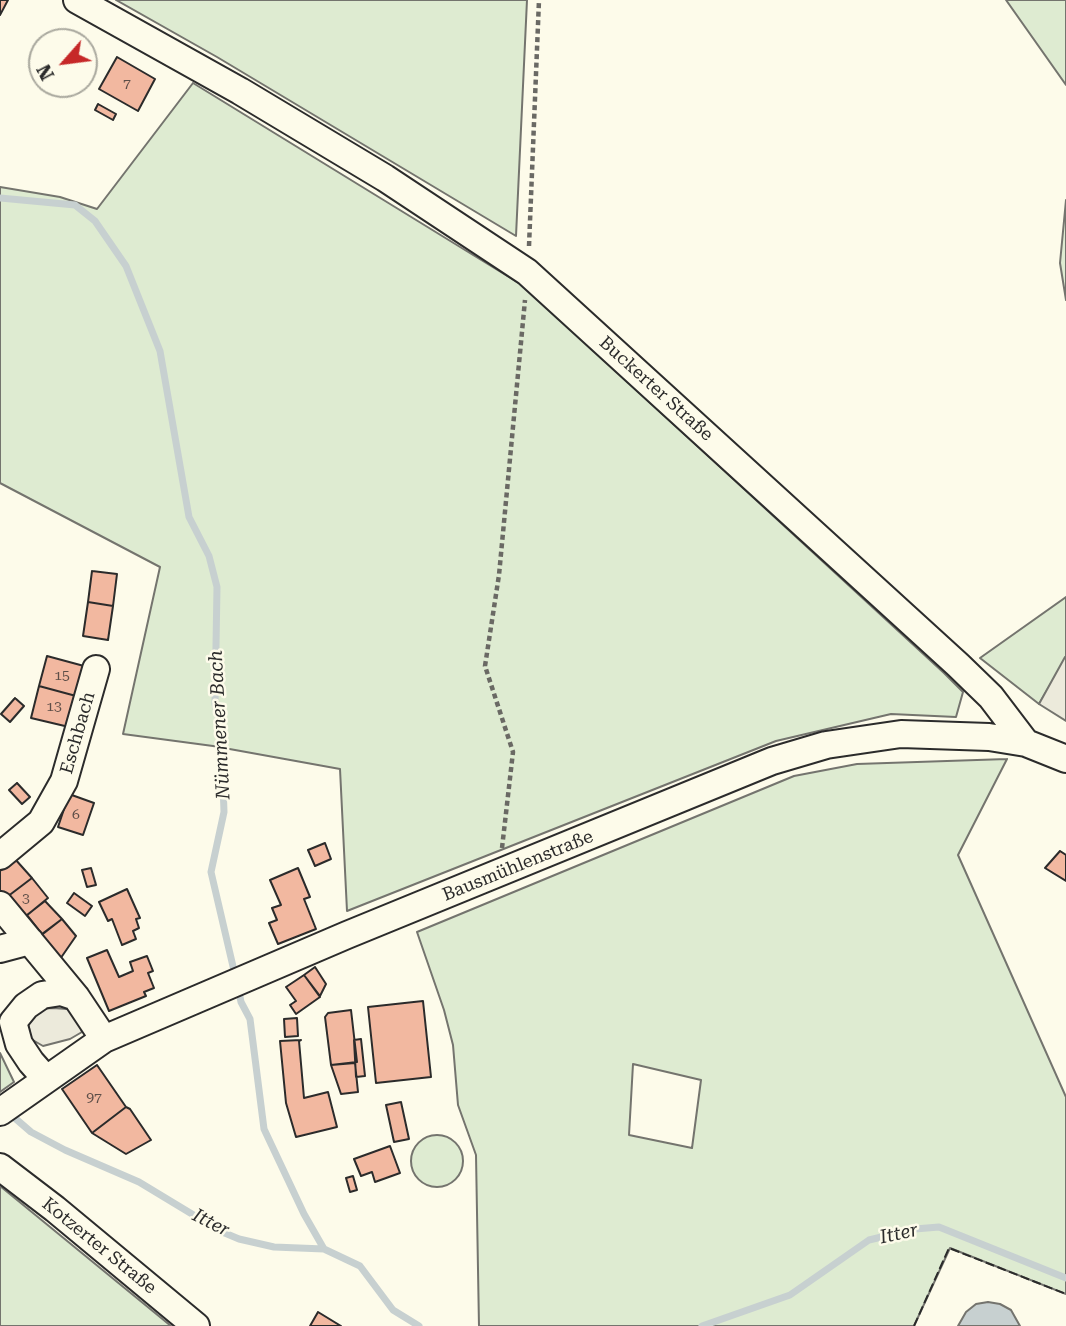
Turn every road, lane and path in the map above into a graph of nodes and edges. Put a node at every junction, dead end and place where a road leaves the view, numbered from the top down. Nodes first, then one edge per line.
1 (78, 0) edge
2 (539, 0) edge
3 (527, 272) junction
4 (96, 669) dead end
5 (1027, 743) junction
6 (1066, 759) edge
7 (0, 856) edge
8 (500, 873) junction
9 (0, 905) edge
10 (30, 941) junction
11 (0, 949) edge
12 (76, 996) junction
13 (104, 1039) junction
14 (46, 1079) junction
15 (7, 1107) edge
16 (0, 1167) edge
17 (196, 1326) edge

1 - 3 street, Buckerter Straße
2 - 3 path
3 - 5 street, Buckerter Straße
3 - 8 path
4 - 7 street, Eschbach
5 - 6 street, Bausmühlenstraße
5 - 8 street, Bausmühlenstraße
8 - 13 street, Bausmühlenstraße
9 - 10 street
10 - 11 street
10 - 12 street
12 - 13 street
12 - 14 street
13 - 14 street, Bausmühlenstraße
14 - 15 street, Bausmühlenstraße
16 - 17 street, Kotzerter Straße

